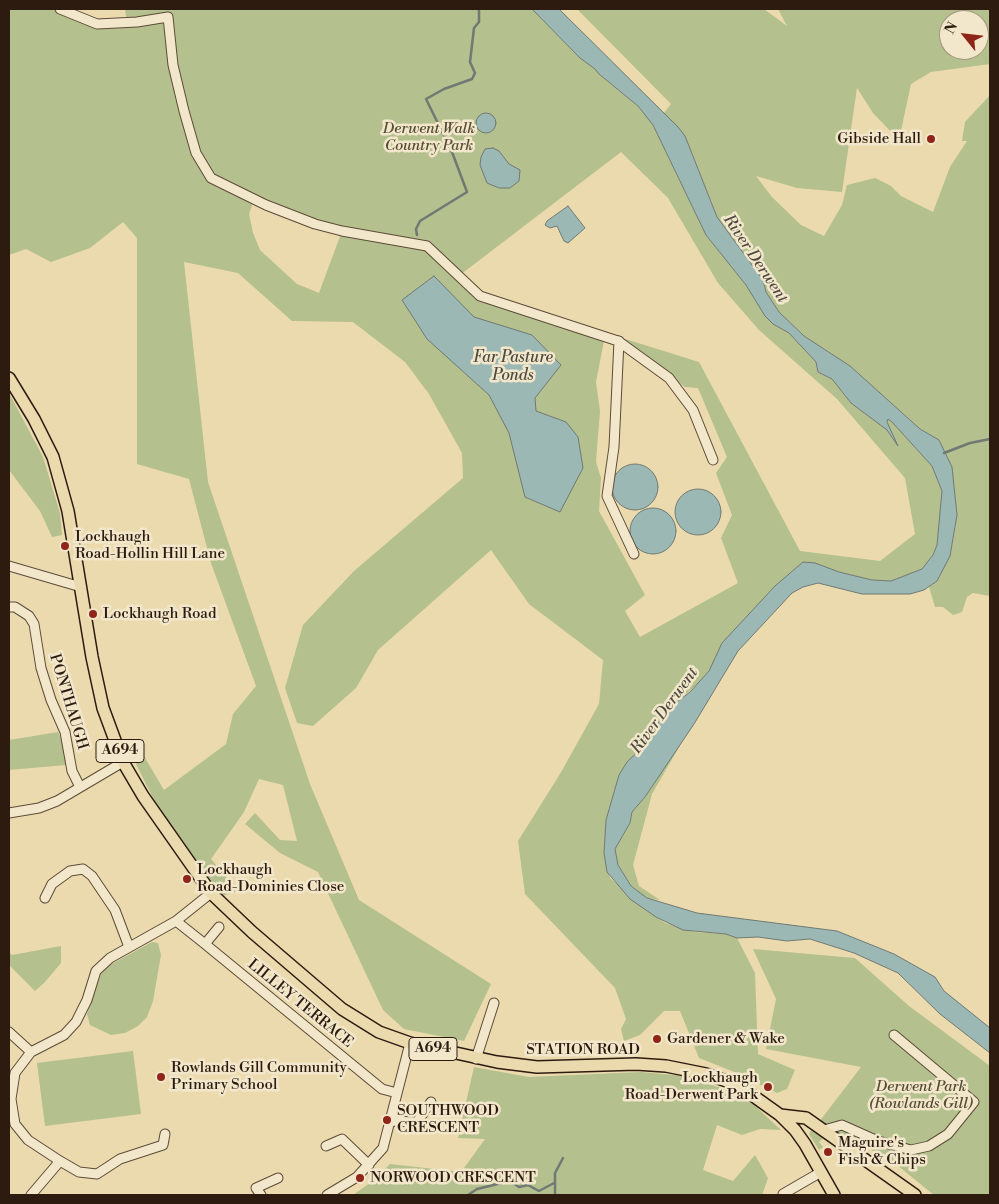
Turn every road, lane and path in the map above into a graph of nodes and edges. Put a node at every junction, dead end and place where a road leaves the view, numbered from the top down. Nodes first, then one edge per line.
1 (60, 9) edge
2 (166, 14) edge
3 (619, 341) junction
4 (9, 378) edge
5 (713, 460) dead end
6 (634, 554) dead end
7 (9, 566) edge
8 (81, 588) junction
9 (9, 607) edge
10 (123, 762) junction
11 (80, 787) junction
12 (9, 813) edge
13 (211, 893) junction
14 (45, 898) dead end
15 (176, 921) junction
16 (219, 927) dead end
17 (205, 944) junction
18 (129, 947) junction
19 (494, 1003) dead end
20 (9, 1032) edge
21 (894, 1035) dead end
22 (410, 1043) junction
23 (31, 1052) junction
24 (476, 1059) junction
25 (397, 1093) junction
26 (10, 1099) edge
27 (431, 1102) dead end
28 (780, 1115) junction
29 (390, 1121) junction
30 (813, 1122) junction
31 (343, 1129) dead end
32 (795, 1130) junction
33 (824, 1130) junction
34 (165, 1134) dead end
35 (342, 1139) junction
36 (326, 1146) dead end
37 (60, 1161) junction
38 (369, 1165) junction
39 (822, 1172) junction
40 (278, 1178) dead end
41 (783, 1194) edge
42 (31, 1195) edge
43 (261, 1195) edge
44 (326, 1195) edge
45 (834, 1195) edge
46 (914, 1195) edge

1 - 2 street
2 - 3 street
3 - 5 street
3 - 6 street
4 - 8 main road, A694
7 - 8 street
8 - 10 main road, A694
9 - 11 street, PONTHAUGH
10 - 11 street
10 - 13 main road, A694
11 - 12 street
13 - 15 street
13 - 22 main road, STATION ROAD / A694
14 - 18 street
15 - 17 street, LILLEY TERRACE
15 - 18 street
16 - 17 street
17 - 25 street, LILLEY TERRACE
18 - 23 street
19 - 24 street
20 - 23 street
21 - 33 street
22 - 24 main road, STATION ROAD / A694
22 - 25 street
23 - 26 street
24 - 28 main road, STATION ROAD / A694
25 - 29 street
26 - 37 street
27 - 29 street
28 - 30 main road
28 - 32 main road, STATION ROAD / A694
29 - 38 street
30 - 32 main road
30 - 33 main road
31 - 35 street
32 - 39 main road, STATION ROAD / A694
33 - 46 main road
34 - 37 street
35 - 36 street
35 - 38 street
37 - 42 street
38 - 44 street
39 - 41 street
39 - 45 main road, STATION ROAD / A694
40 - 43 street

